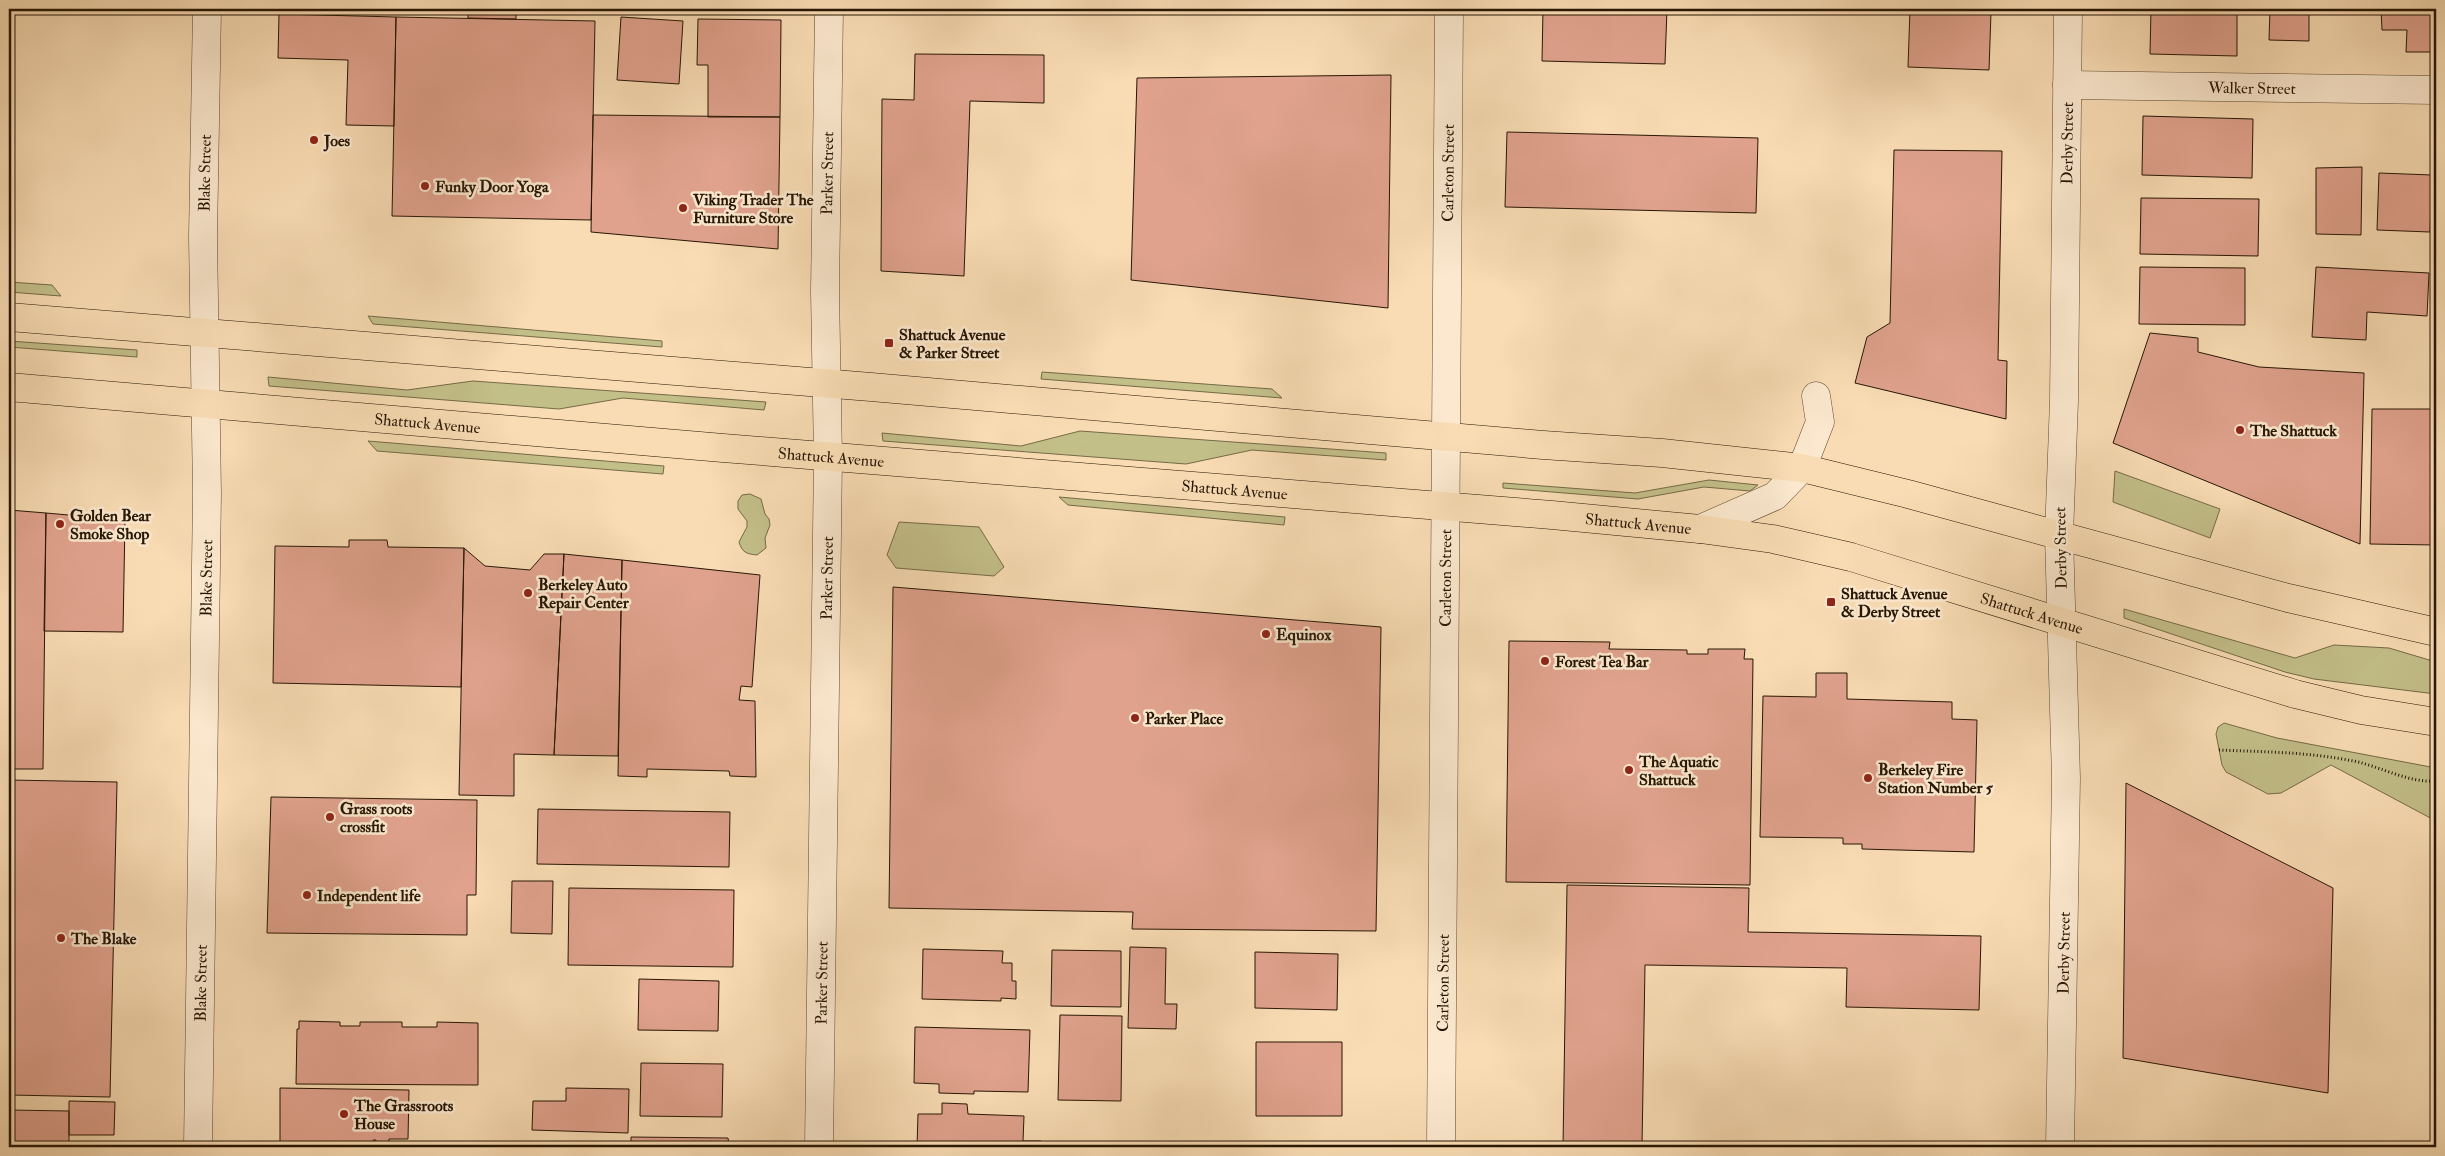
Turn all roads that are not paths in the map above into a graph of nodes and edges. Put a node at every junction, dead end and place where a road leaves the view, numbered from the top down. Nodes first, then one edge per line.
1 (206, 9) edge
2 (829, 9) edge
3 (1449, 9) edge
4 (2068, 9) edge
5 (2067, 85) junction
6 (2436, 90) edge
7 (9, 317) edge
8 (204, 333) junction
9 (827, 384) junction
10 (9, 387) edge
11 (205, 404) junction
12 (1818, 409) dead end
13 (1446, 436) junction
14 (828, 457) junction
15 (1802, 468) junction
16 (1446, 507) junction
17 (1700, 529) junction
18 (2059, 535) junction
19 (2062, 622) junction
20 (2436, 632) edge
21 (2436, 722) edge
22 (198, 1147) edge
23 (819, 1147) edge
24 (1441, 1147) edge
25 (2060, 1147) edge

1 - 8 street, Blake Street
2 - 9 street, Parker Street
3 - 13 street, Carleton Street
4 - 5 street, Derby Street
5 - 6 street, Walker Street
5 - 18 street, Derby Street
7 - 8 main road
8 - 9 main road
8 - 11 street, Blake Street
9 - 13 main road
9 - 14 street, Parker Street
10 - 11 main road, Shattuck Avenue
11 - 14 main road, Shattuck Avenue
11 - 22 street, Blake Street
12 - 15 street
13 - 15 main road
13 - 16 street, Carleton Street
14 - 16 main road, Shattuck Avenue
14 - 23 street, Parker Street
15 - 17 street
15 - 18 main road
16 - 17 main road, Shattuck Avenue
16 - 24 street, Carleton Street
17 - 19 main road, Shattuck Avenue
18 - 19 street, Derby Street
18 - 20 main road
19 - 21 main road, Shattuck Avenue
19 - 25 street, Derby Street

